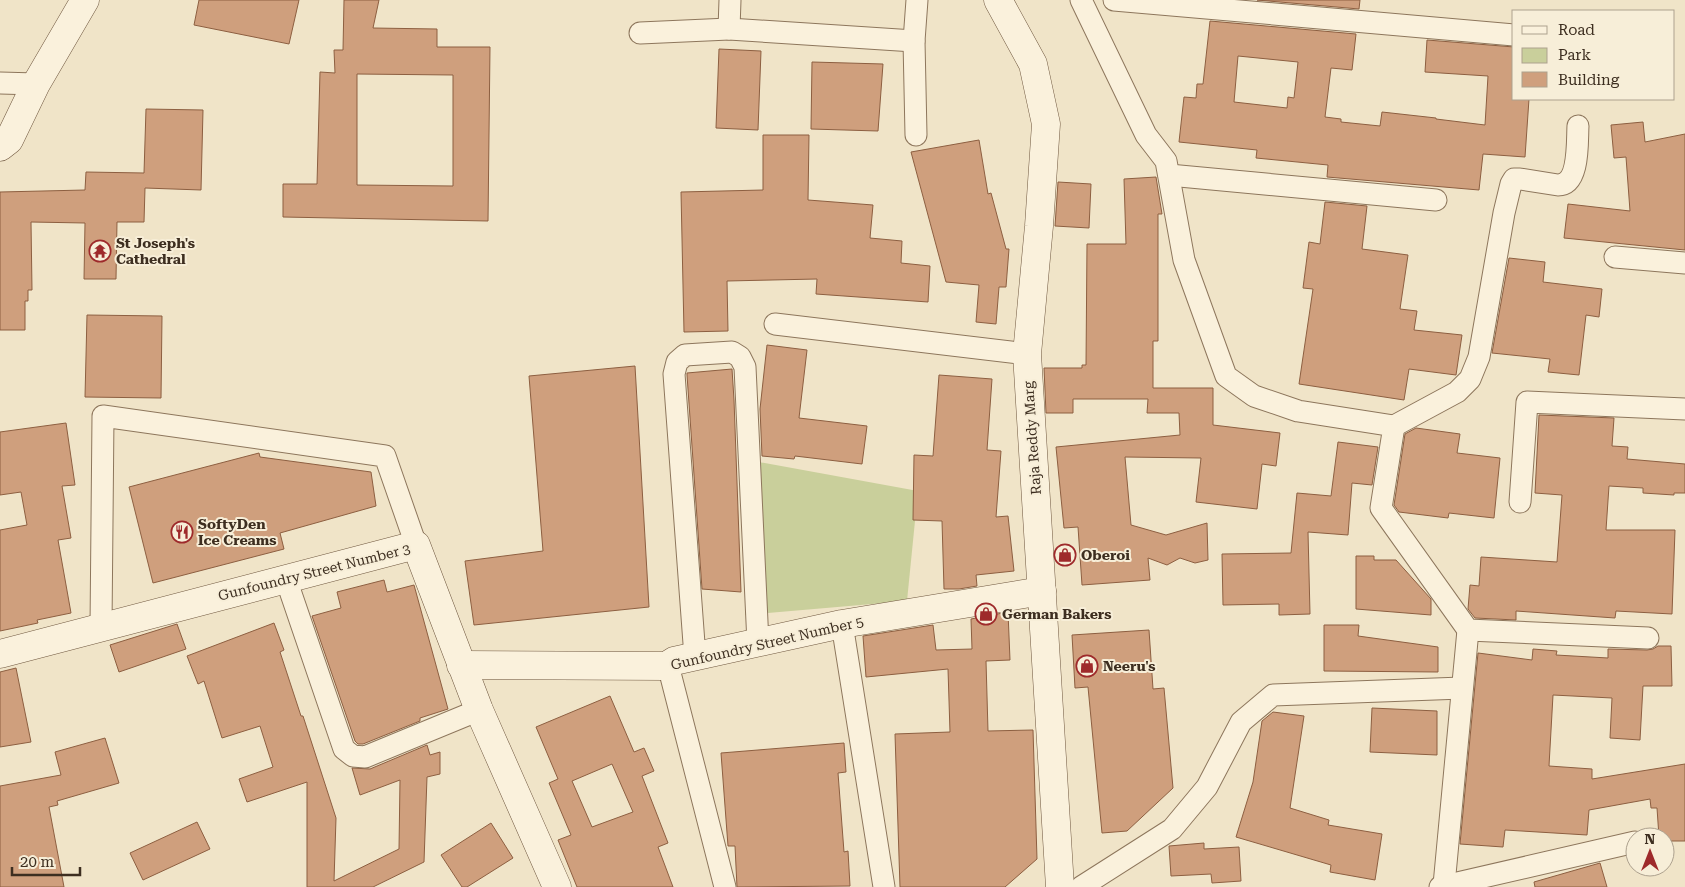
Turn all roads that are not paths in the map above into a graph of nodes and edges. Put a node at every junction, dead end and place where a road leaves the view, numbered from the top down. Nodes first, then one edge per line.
1 (85, 0) edge
2 (730, 0) edge
3 (917, 0) edge
4 (998, 0) edge
5 (1081, 0) edge
6 (1114, 0) edge
7 (1160, 2) edge
8 (729, 30) junction
9 (640, 33) dead end
10 (1512, 35) edge
11 (914, 41) junction
12 (0, 83) edge
13 (36, 84) junction
14 (1578, 126) dead end
15 (916, 135) dead end
16 (0, 148) edge
17 (1169, 175) junction
18 (1436, 200) dead end
19 (1615, 257) dead end
20 (1685, 264) edge
21 (776, 324) dead end
22 (1027, 354) junction
23 (1685, 409) edge
24 (1394, 426) junction
25 (1520, 502) dead end
26 (416, 545) junction
27 (286, 579) junction
28 (1042, 591) junction
29 (842, 624) junction
30 (101, 627) junction
31 (1468, 630) junction
32 (1648, 638) dead end
33 (758, 643) junction
34 (0, 654) edge
35 (695, 657) junction
36 (461, 665) junction
37 (668, 666) junction
38 (1462, 688) junction
39 (479, 710) junction
40 (1625, 845) edge
41 (1524, 877) edge
42 (1442, 886) edge
43 (557, 887) edge
44 (725, 887) edge
45 (884, 887) edge
46 (1060, 887) edge
47 (1081, 887) edge

1 - 13 street
2 - 8 street
3 - 11 street
4 - 22 street, Raja Reddy Marg
5 - 17 street
6 - 7 street
7 - 10 street
8 - 9 street
8 - 11 street
11 - 15 street
12 - 13 street
13 - 16 street
14 - 24 street
17 - 18 street
17 - 24 street
19 - 20 street
21 - 22 street
22 - 28 street, Raja Reddy Marg
23 - 25 street
24 - 31 street
26 - 27 street, Gunfoundry Street Number 3
26 - 30 street
26 - 36 street, Gunfoundry Street Number 3
27 - 30 street, Gunfoundry Street Number 3
27 - 39 street
28 - 29 street, Gunfoundry Street Number 5
28 - 46 street, Raja Reddy Marg
29 - 33 street, Gunfoundry Street Number 5
29 - 45 street
30 - 34 street, Gunfoundry Street Number 3
31 - 32 street
31 - 38 street
33 - 35 street, Gunfoundry Street Number 5
33 - 35 street
35 - 37 street, Gunfoundry Street Number 5
36 - 37 street, Gunfoundry Street Number 5
36 - 39 street, Gunfoundry Street Number 3
37 - 44 street
38 - 42 street
38 - 47 street
39 - 43 street, Gunfoundry Street Number 3
40 - 41 street
41 - 42 street

